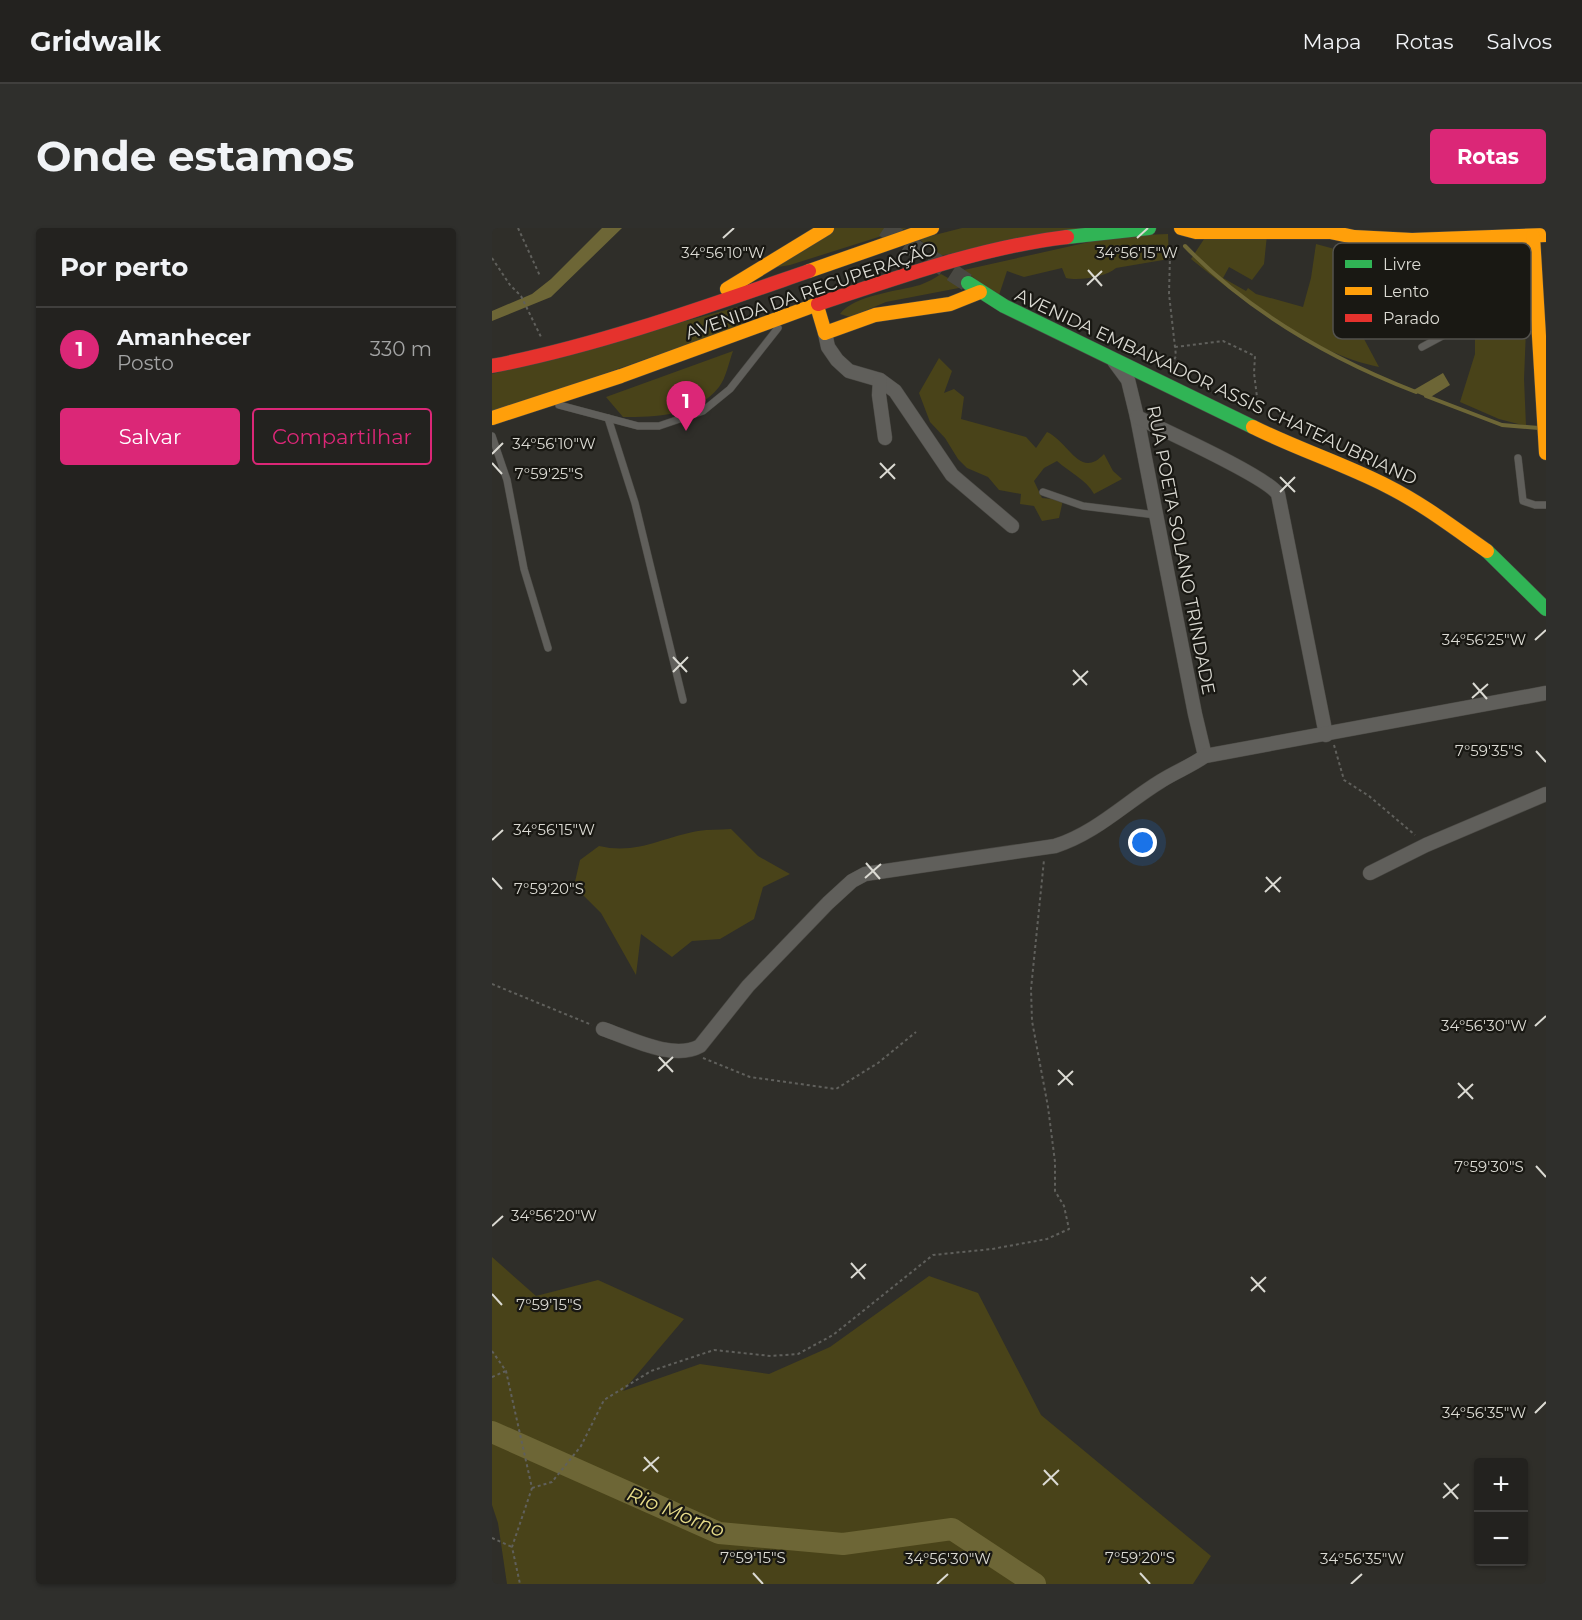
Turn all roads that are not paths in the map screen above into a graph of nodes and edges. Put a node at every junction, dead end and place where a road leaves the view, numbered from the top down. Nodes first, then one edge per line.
1 (827, 228) edge
2 (932, 228) edge
3 (1149, 228) edge
4 (1181, 228) edge
5 (1539, 235) edge
6 (1534, 263) junction
7 (1531, 266) edge
8 (968, 282) tunnel mouth
9 (980, 292) junction
10 (817, 306) junction
11 (695, 310) junction
12 (785, 317) junction
13 (825, 333) junction
14 (1437, 339) edge
15 (1422, 347) dead end
16 (1110, 357) junction
17 (492, 366) edge
18 (880, 380) junction
19 (545, 403) junction
20 (524, 409) junction
21 (1137, 417) junction
22 (608, 418) junction
23 (508, 421) dead end
24 (496, 423) edge
25 (492, 434) edge
26 (1545, 436) edge
27 (885, 438) dead end
28 (1546, 453) edge
29 (1518, 458) dead end
30 (1042, 492) dead end
31 (1546, 505) edge
32 (1156, 515) junction
33 (1012, 526) dead end
34 (1546, 609) edge
35 (548, 648) dead end
36 (1546, 693) edge
37 (684, 699) dead end
38 (1329, 735) junction
39 (1205, 756) junction
40 (1546, 794) edge
41 (1370, 873) dead end
42 (603, 1029) road end

1 - 11 main road
2 - 11 main road, AVENIDA DA RECUPERAÇÃO
3 - 10 main road, AVENIDA DA RECUPERAÇÃO
4 - 5 main road
5 - 6 main road
6 - 7 lane
6 - 26 main road
8 - 9 main road, AVENIDA EMBAIXADOR ASSIS CHATEAUBRIAND
9 - 13 main road
9 - 16 main road, AVENIDA EMBAIXADOR ASSIS CHATEAUBRIAND
10 - 12 main road, AVENIDA DA RECUPERAÇÃO
10 - 13 main road
11 - 17 main road, AVENIDA DA RECUPERAÇÃO
12 - 19 main road, AVENIDA DA RECUPERAÇÃO
12 - 22 lane
13 - 18 street
14 - 15 lane
16 - 21 street, RUA POETA SOLANO TRINDADE
16 - 34 main road, AVENIDA EMBAIXADOR ASSIS CHATEAUBRIAND
18 - 27 street
18 - 33 street
19 - 20 main road, AVENIDA DA RECUPERAÇÃO
19 - 22 lane
20 - 23 lane
20 - 24 main road, AVENIDA DA RECUPERAÇÃO
21 - 32 street, RUA POETA SOLANO TRINDADE
21 - 38 street
22 - 37 lane
24 - 25 lane
25 - 35 lane
26 - 28 main road
29 - 31 lane
30 - 32 lane
32 - 39 street, RUA POETA SOLANO TRINDADE
36 - 38 street
38 - 39 street
39 - 42 street
40 - 41 street

